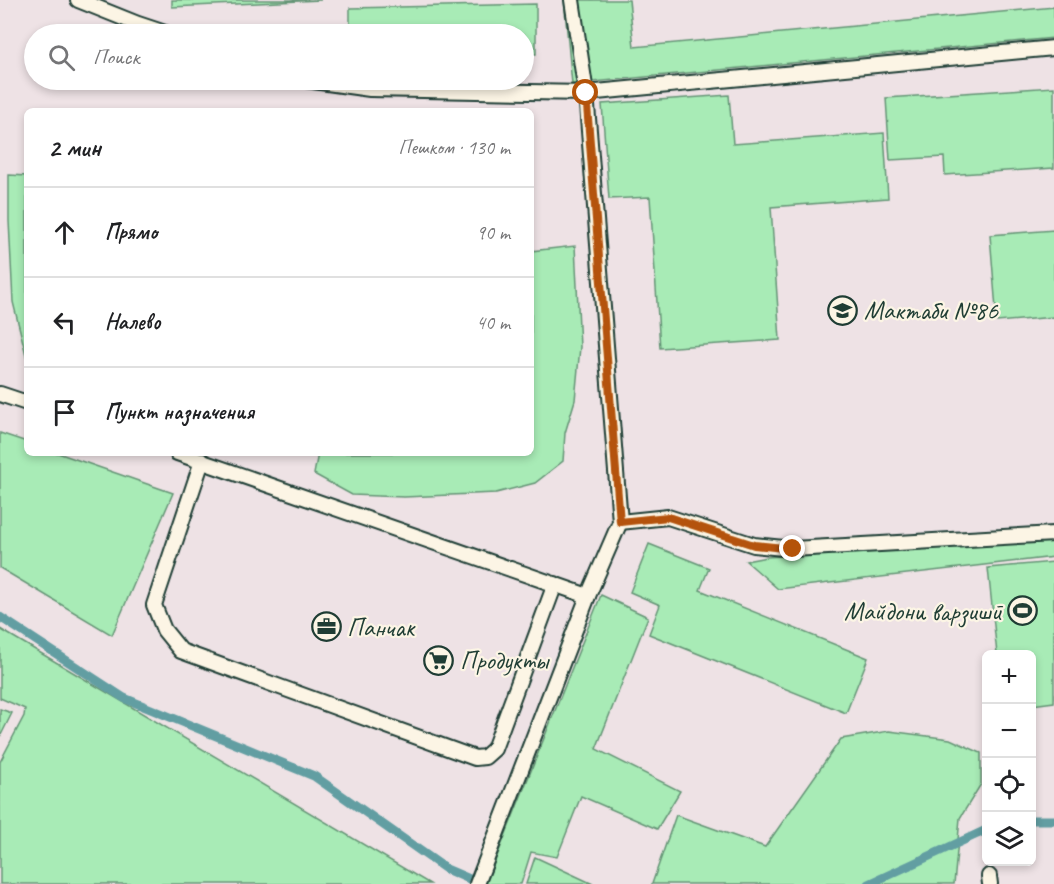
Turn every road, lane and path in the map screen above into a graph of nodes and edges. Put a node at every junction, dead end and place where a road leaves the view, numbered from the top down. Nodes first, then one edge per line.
1 (78, 0) edge
2 (572, 0) edge
3 (138, 24) edge
4 (1054, 48) edge
5 (424, 90) edge
6 (586, 93) junction
7 (0, 394) edge
8 (24, 402) edge
9 (186, 456) edge
10 (202, 461) junction
11 (620, 522) junction
12 (1054, 534) edge
13 (555, 584) junction
14 (588, 596) junction
15 (479, 878) edge

1 - 3 lane
2 - 6 lane
4 - 6 lane
5 - 6 lane
6 - 11 lane
7 - 8 lane
9 - 10 lane
10 - 13 lane
10 - 13 lane
11 - 12 lane
11 - 14 lane
13 - 14 lane
14 - 15 lane

